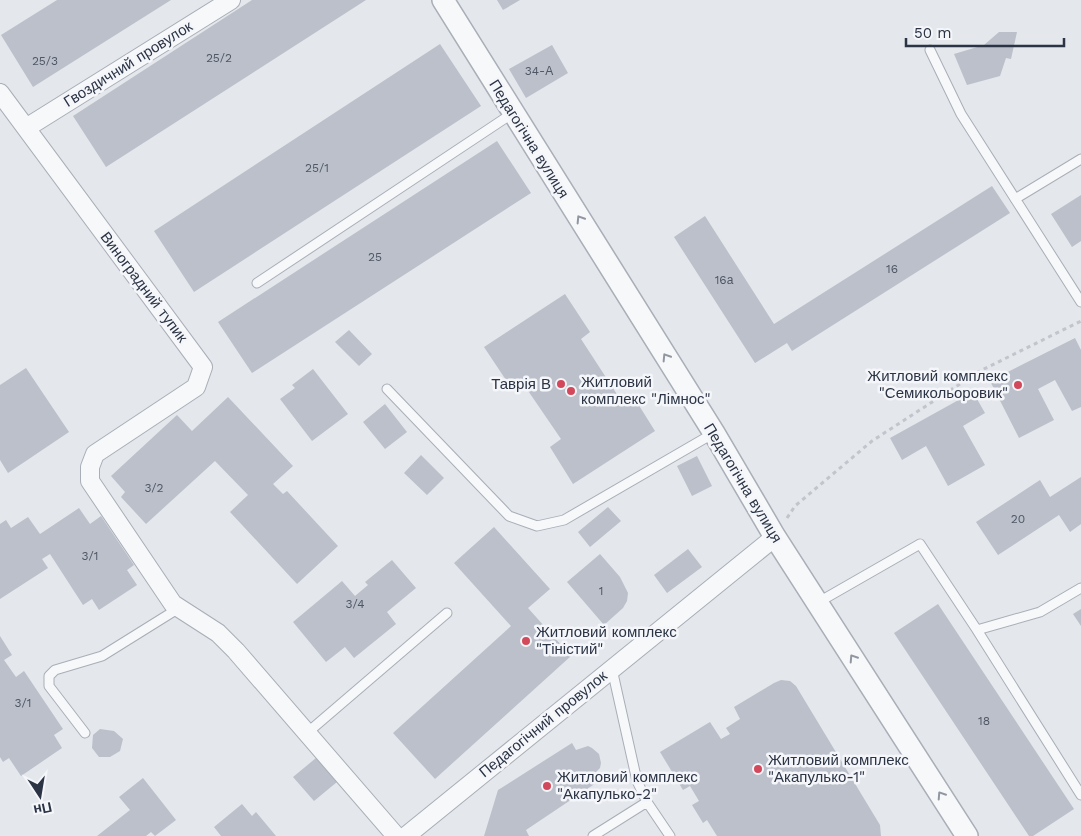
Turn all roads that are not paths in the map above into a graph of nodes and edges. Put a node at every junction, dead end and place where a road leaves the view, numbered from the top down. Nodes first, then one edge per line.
1 (231, 0) edge
2 (442, 0) edge
3 (930, 50) dead end
4 (0, 93) edge
5 (514, 113) junction
6 (26, 128) junction
7 (1081, 159) edge
8 (1015, 200) junction
9 (257, 283) dead end
10 (1081, 302) edge
11 (387, 389) dead end
12 (714, 433) junction
13 (775, 537) junction
14 (1081, 588) edge
15 (818, 603) junction
16 (179, 608) junction
17 (447, 613) dead end
18 (977, 630) junction
19 (612, 668) junction
20 (84, 733) dead end
21 (307, 733) junction
22 (1081, 795) edge
23 (647, 802) junction
24 (396, 836) edge
25 (406, 836) edge
26 (594, 836) edge
27 (670, 836) edge
28 (967, 836) edge

1 - 6 street, Гвоздичний провулок
2 - 5 street, Педагогічна вулиця
3 - 8 lane
4 - 6 street, Виноградний тупик
5 - 9 lane
12 -> 5 street, Педагогічна вулиця
6 - 16 street, Виноградний тупик
7 - 8 lane
8 - 10 lane
11 - 12 lane
12 - 13 street, Педагогічна вулиця
13 - 15 street, Педагогічна вулиця
13 - 19 street, Педагогічний провулок
14 - 18 lane
15 - 18 lane
28 -> 15 street, Педагогічна вулиця
16 - 20 lane
16 - 21 street
17 - 21 lane
18 - 22 lane
19 - 23 lane
19 - 25 street, Педагогічний провулок
21 - 24 street
23 - 26 lane
23 - 27 lane

